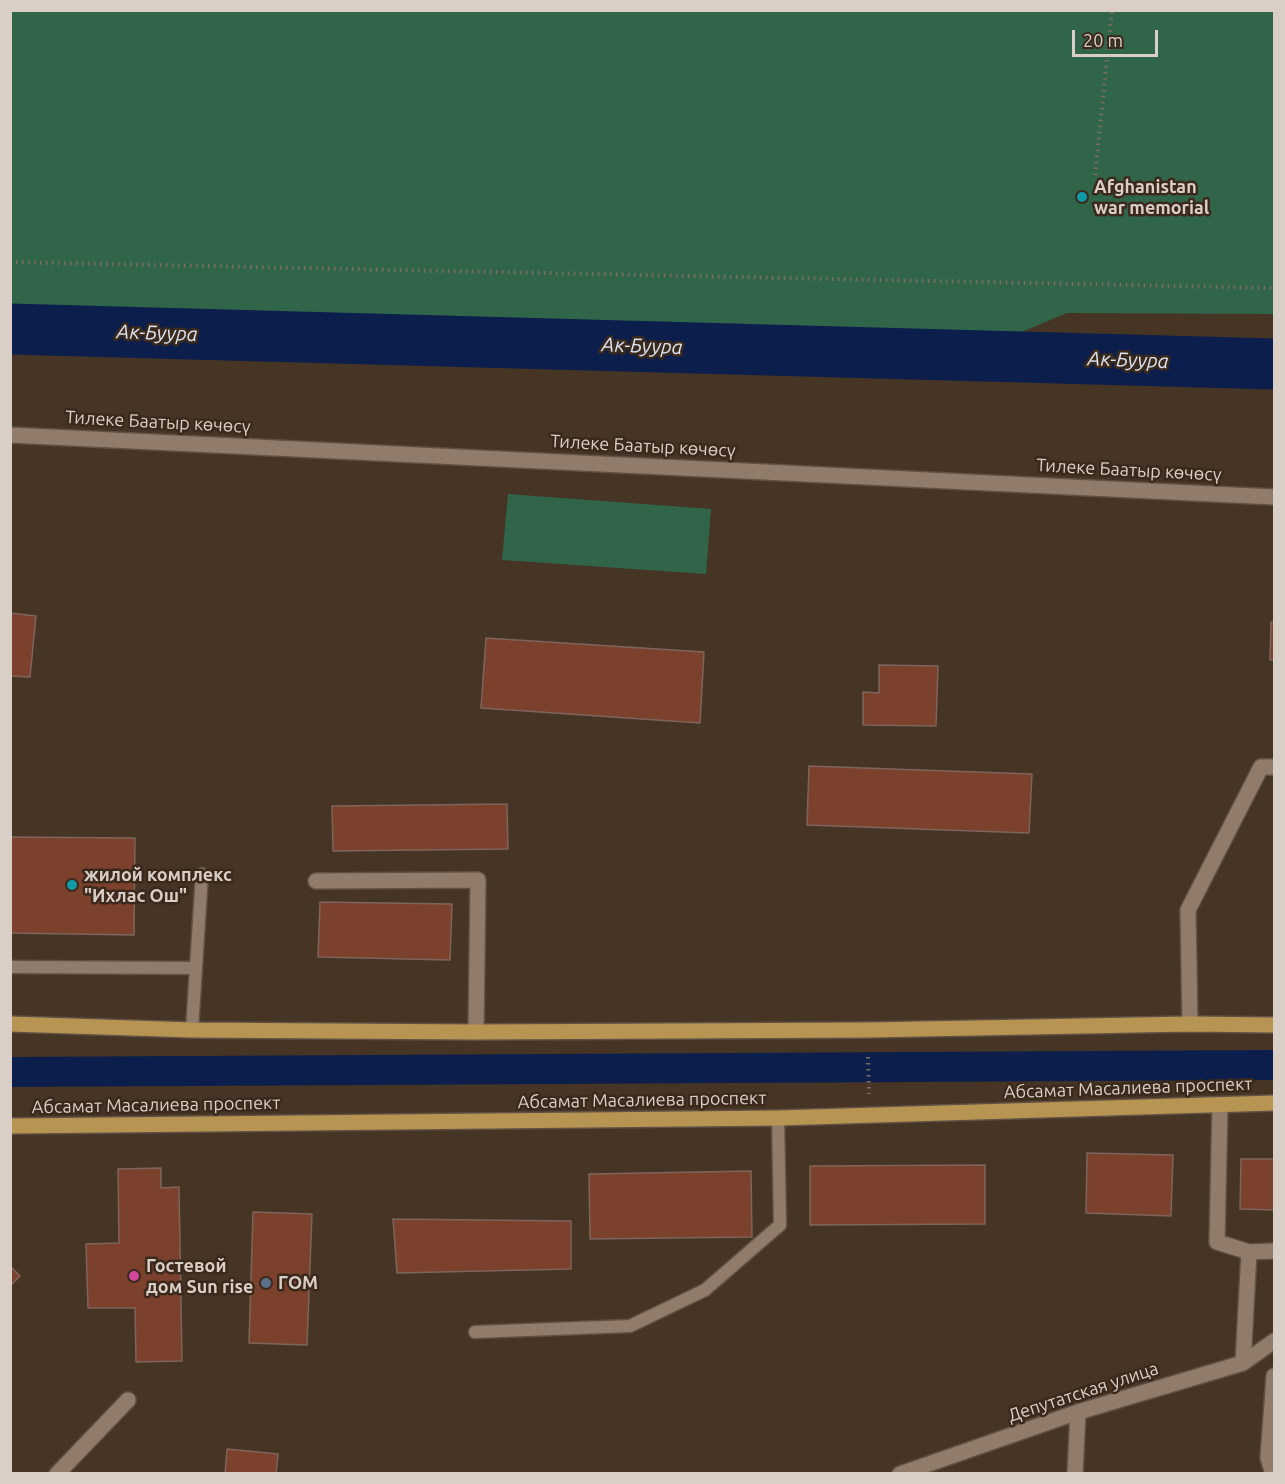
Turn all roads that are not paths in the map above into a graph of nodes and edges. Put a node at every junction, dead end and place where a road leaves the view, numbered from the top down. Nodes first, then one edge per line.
1 (10, 435) edge
2 (1275, 497) edge
3 (1275, 767) edge
4 (202, 874) dead end
5 (316, 881) dead end
6 (10, 967) edge
7 (196, 968) junction
8 (10, 1024) edge
9 (1190, 1024) junction
10 (1275, 1025) edge
11 (192, 1030) junction
12 (476, 1032) junction
13 (1275, 1103) edge
14 (1220, 1105) junction
15 (778, 1118) junction
16 (10, 1126) edge
17 (1275, 1251) edge
18 (1249, 1252) junction
19 (475, 1332) dead end
20 (1275, 1341) edge
21 (1243, 1363) junction
22 (1275, 1376) edge
23 (128, 1400) dead end
24 (1078, 1412) junction
25 (57, 1473) edge
26 (900, 1473) edge
27 (1076, 1473) edge
28 (1273, 1473) edge

1 - 2 street, Тилеке Баатыр көчөсү
3 - 9 street
4 - 7 lane
5 - 12 street
6 - 7 lane
7 - 11 lane
8 - 11 main road
9 - 10 main road
9 - 12 main road
11 - 12 main road
13 - 14 main road, Абсамат Масалиева проспект
14 - 15 main road, Абсамат Масалиева проспект
14 - 18 street
15 - 16 main road, Абсамат Масалиева проспект
15 - 19 lane
17 - 18 street
18 - 21 street
20 - 21 street, Депутатская улица
21 - 24 street, Депутатская улица
22 - 28 street
23 - 25 street
24 - 26 street, Депутатская улица
24 - 27 street

